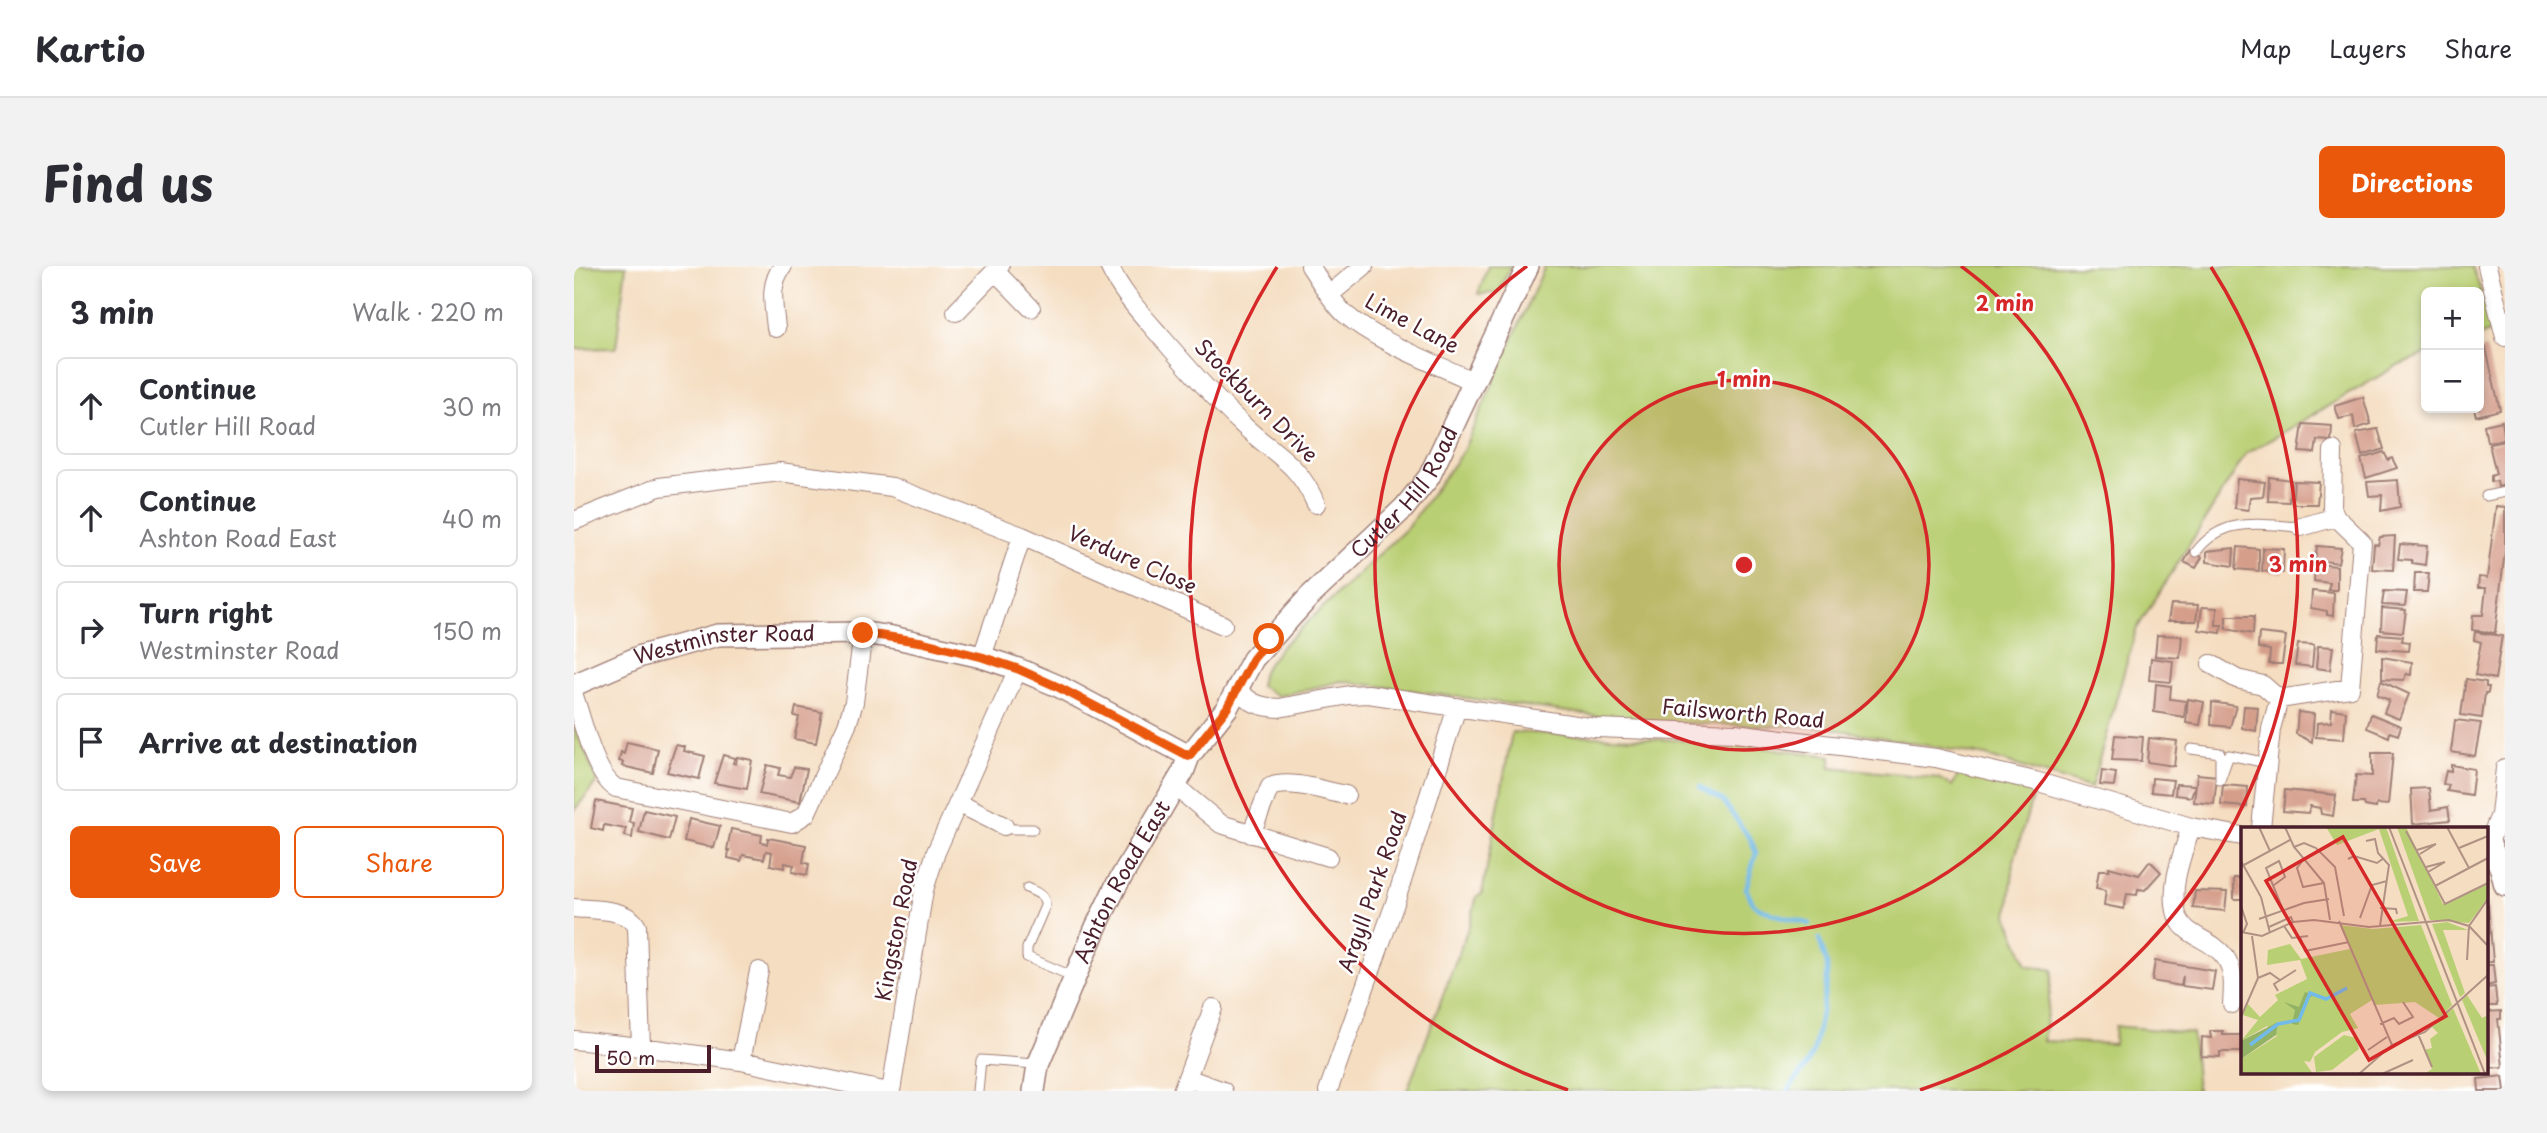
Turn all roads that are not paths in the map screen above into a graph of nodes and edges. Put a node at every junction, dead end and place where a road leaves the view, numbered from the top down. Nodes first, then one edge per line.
1 (783, 266) edge
2 (1109, 266) edge
3 (1310, 266) edge
4 (1364, 266) edge
5 (1528, 266) edge
6 (2487, 266) edge
7 (997, 269) edge
8 (1329, 295) junction
9 (1031, 308) dead end
10 (956, 312) dead end
11 (776, 328) dead end
12 (2505, 337) edge
13 (1474, 382) junction
14 (2333, 450) dead end
15 (2505, 492) edge
16 (2486, 496) dead end
17 (1316, 504) dead end
18 (2336, 517) junction
19 (574, 521) edge
20 (2301, 527) joint
21 (1022, 536) junction
22 (2196, 552) dead end
23 (1223, 625) dead end
24 (863, 633) junction
25 (982, 657) junction
26 (2211, 664) dead end
27 (1018, 669) junction
28 (574, 685) edge
29 (1238, 689) junction
30 (574, 696) edge
31 (2279, 699) junction
32 (1457, 706) junction
33 (2191, 749) dead end
34 (1189, 756) junction
35 (2267, 763) junction
36 (2505, 768) edge
37 (1175, 786) junction
38 (1346, 795) dead end
39 (958, 803) junction
40 (1004, 826) joint
41 (2191, 827) junction
42 (2261, 827) edge
43 (1033, 829) dead end
44 (1251, 834) junction
45 (2241, 836) edge
46 (2487, 842) edge
47 (1328, 857) dead end
48 (2505, 885) edge
49 (1027, 888) dead end
50 (574, 908) edge
51 (759, 971) dead end
52 (1074, 977) junction
53 (2230, 1004) edge
54 (1213, 1008) dead end
55 (574, 1041) edge
56 (641, 1047) junction
57 (741, 1061) junction
58 (1038, 1065) junction
59 (1184, 1085) edge
60 (884, 1091) edge
61 (891, 1091) edge
62 (978, 1091) edge
63 (1034, 1091) edge
64 (1223, 1091) edge
65 (1328, 1091) edge

1 - 11 street
2 - 17 street, Stockburn Drive
3 - 8 street, Lime Lane
4 - 8 street
5 - 13 street, Cutler Hill Road
6 - 12 street
7 - 9 street
7 - 10 street
8 - 13 street, Lime Lane
13 - 29 street, Cutler Hill Road
14 - 18 street
15 - 16 lane
18 - 20 street
18 - 31 street
19 - 21 street, Verdure Close
20 - 22 lane
21 - 23 street, Verdure Close
21 - 25 street
24 - 25 street, Westminster Road
24 - 28 street, Westminster Road
24 - 30 street
25 - 27 street, Westminster Road
26 - 31 street
27 - 34 street, Westminster Road
27 - 39 street, Kingston Road
29 - 32 street, Failsworth Road
29 - 34 street, Ashton Road East
31 - 35 street
32 - 41 street, Failsworth Road
32 - 65 street, Argyll Park Road
33 - 35 lane
34 - 37 street, Ashton Road East
35 - 42 street
36 - 46 street
37 - 44 street
37 - 52 street, Ashton Road East
38 - 44 street
39 - 40 street
39 - 61 street, Kingston Road
40 - 43 lane
41 - 45 street, Failsworth Road
41 - 53 street
44 - 47 street
46 - 48 street
49 - 52 lane
50 - 56 street
51 - 57 street
52 - 58 street, Ashton Road East
54 - 59 street
55 - 56 street
56 - 57 street
57 - 60 street
58 - 62 lane
58 - 63 street, Ashton Road East
59 - 64 street

